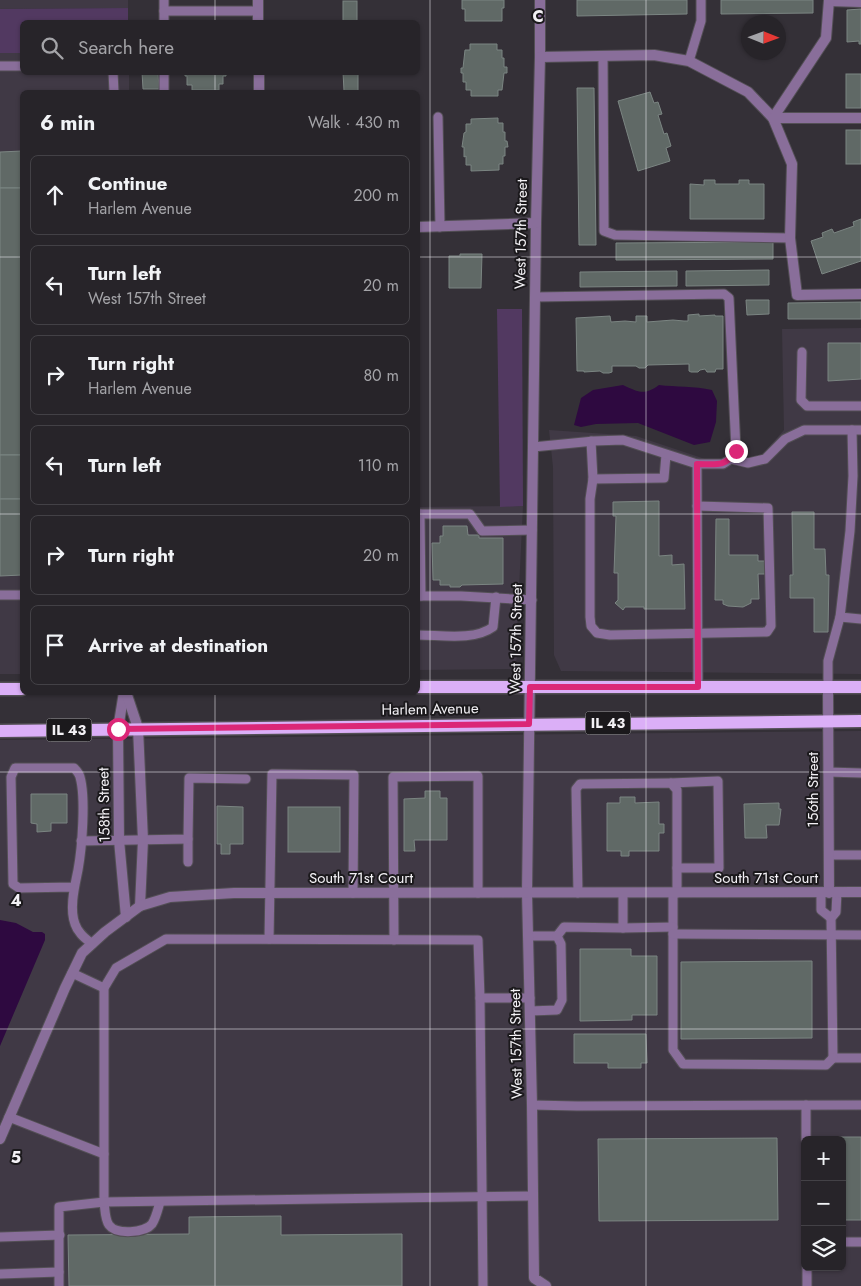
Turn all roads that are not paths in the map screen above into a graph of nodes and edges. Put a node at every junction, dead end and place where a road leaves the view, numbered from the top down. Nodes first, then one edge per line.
1 (164, 0) edge
2 (540, 0) edge
3 (701, 0) edge
4 (829, 1) edge
5 (861, 2) edge
6 (258, 5) edge
7 (164, 11) junction
8 (164, 20) edge
9 (258, 20) edge
10 (540, 56) junction
11 (603, 56) junction
12 (689, 61) junction
13 (0, 66) edge
14 (20, 66) edge
15 (113, 75) edge
16 (164, 75) edge
17 (258, 75) edge
18 (114, 90) edge
19 (164, 90) edge
20 (259, 90) edge
21 (438, 117) dead end
22 (773, 118) junction
23 (861, 118) edge
24 (536, 223) junction
25 (420, 227) edge
26 (440, 227) junction
27 (790, 238) junction
28 (861, 294) edge
29 (535, 297) junction
30 (802, 352) dead end
31 (861, 406) edge
32 (856, 430) edge
33 (591, 442) junction
34 (533, 447) junction
35 (666, 454) junction
36 (731, 459) junction
37 (697, 464) junction
38 (593, 479) junction
39 (697, 506) junction
40 (420, 514) edge
41 (532, 530) junction
42 (0, 595) edge
43 (20, 595) edge
44 (420, 596) edge
45 (496, 598) junction
46 (532, 600) junction
47 (840, 617) junction
48 (861, 619) edge
49 (698, 634) junction
50 (420, 635) edge
51 (420, 687) edge
52 (530, 687) junction
53 (698, 687) junction
54 (828, 687) junction
55 (861, 687) edge
56 (0, 689) edge
57 (20, 689) edge
58 (124, 695) edge
59 (126, 695) edge
60 (828, 722) junction
61 (861, 722) edge
62 (529, 724) junction
63 (138, 728) junction
64 (118, 729) junction
65 (0, 731) edge
66 (828, 772) junction
67 (861, 773) edge
68 (246, 779) dead end
69 (671, 783) junction
70 (188, 839) junction
71 (119, 840) junction
72 (143, 840) junction
73 (81, 841) junction
74 (828, 855) junction
75 (861, 855) edge
76 (188, 862) dead end
77 (677, 868) junction
78 (74, 887) junction
79 (829, 892) junction
80 (861, 892) edge
81 (270, 893) junction
82 (353, 893) junction
83 (393, 893) junction
84 (478, 893) junction
85 (527, 893) junction
86 (578, 893) junction
87 (623, 893) junction
88 (675, 893) junction
89 (140, 906) junction
90 (126, 917) junction
91 (831, 918) junction
92 (623, 928) junction
93 (673, 930) junction
94 (832, 934) junction
95 (861, 935) edge
96 (528, 936) junction
97 (557, 936) junction
98 (269, 939) junction
99 (394, 940) junction
100 (92, 944) junction
101 (72, 973) junction
102 (104, 988) junction
103 (480, 998) junction
104 (530, 998) junction
105 (530, 1011) junction
106 (833, 1058) junction
107 (861, 1058) edge
108 (532, 1105) junction
109 (806, 1105) junction
110 (861, 1105) edge
111 (9, 1117) junction
112 (806, 1136) edge
113 (0, 1139) edge
114 (104, 1154) junction
115 (533, 1196) junction
116 (481, 1198) junction
117 (104, 1202) junction
118 (160, 1202) junction
119 (60, 1235) junction
120 (0, 1237) edge
121 (846, 1242) edge
122 (861, 1242) edge
123 (807, 1271) edge
124 (59, 1272) junction
125 (0, 1274) edge
126 (534, 1282) edge
127 (60, 1286) edge
128 (482, 1286) edge
129 (546, 1286) edge
130 (807, 1286) edge

1 - 7 lane
2 - 10 street, West 157th Street
3 - 12 lane
4 - 5 street
4 - 22 street
6 - 7 lane
6 - 9 street
7 - 8 lane
10 - 11 street
10 - 24 street, West 157th Street
11 - 12 street
11 - 27 lane
12 - 22 street
13 - 14 lane
15 - 18 lane
16 - 19 lane
17 - 20 street
21 - 26 lane
22 - 23 street
22 - 27 street
24 - 26 street
24 - 29 street, West 157th Street
25 - 26 street
27 - 28 street
29 - 34 street, West 157th Street
29 - 36 lane
30 - 31 lane
32 - 36 lane
32 - 47 lane
33 - 34 lane
33 - 35 lane
33 - 38 lane
34 - 41 street, West 157th Street
35 - 37 lane
35 - 38 lane
36 - 37 lane
37 - 39 lane
38 - 49 lane
39 - 49 lane
39 - 49 lane
40 - 41 lane
41 - 46 street, West 157th Street
42 - 43 lane
44 - 45 lane
45 - 46 lane
45 - 50 lane
46 - 52 street, West 157th Street
47 - 48 lane
47 - 54 lane
49 - 53 lane
51 - 52 main road, Harlem Avenue
52 - 53 main road, Harlem Avenue
52 - 62 street, West 157th Street
53 - 54 main road, Harlem Avenue
54 - 55 main road, Harlem Avenue
54 - 60 street, 156th Street
56 - 57 main road
58 - 64 street, 158th Street
59 - 63 street, 158th Street
60 - 61 main road, Harlem Avenue / IL 43
60 - 62 main road, Harlem Avenue / IL 43
60 - 66 street, 156th Street
62 - 63 main road, Harlem Avenue / IL 43
62 - 85 street, West 157th Street
63 - 64 main road, Harlem Avenue / IL 43
63 - 72 street, 158th Street
64 - 65 main road, Harlem Avenue / IL 43
64 - 71 street, 158th Street
66 - 67 lane
66 - 74 street, 156th Street
68 - 70 lane
69 - 77 lane
69 - 77 lane
69 - 86 lane
70 - 72 lane
70 - 76 lane
71 - 72 lane
71 - 73 lane
71 - 90 street, 158th Street
72 - 89 street, 158th Street
73 - 78 lane
73 - 78 lane
74 - 75 lane
74 - 79 street, 156th Street
77 - 88 lane
78 - 100 lane
79 - 80 street, South 71st Court
79 - 88 street, South 71st Court
79 - 91 lane
79 - 91 lane
81 - 82 street, South 71st Court
81 - 82 lane
81 - 89 street, South 71st Court
81 - 98 lane
82 - 83 street, South 71st Court
83 - 84 street, South 71st Court
83 - 84 lane
83 - 99 lane
84 - 85 street, South 71st Court
85 - 86 street, South 71st Court
85 - 96 street, West 157th Street
86 - 87 street, South 71st Court
87 - 88 street, South 71st Court
87 - 92 lane
88 - 93 lane
89 - 90 street, South 71st Court
90 - 100 street, South 71st Court
91 - 94 lane
92 - 93 lane
92 - 97 lane
93 - 94 lane
93 - 106 lane
94 - 95 lane
94 - 106 lane
96 - 97 lane
96 - 104 street, West 157th Street
97 - 105 lane
98 - 99 lane
98 - 102 lane
99 - 103 lane
100 - 101 street, South 71st Court
101 - 102 lane
101 - 111 street, South 71st Court
102 - 114 lane
103 - 104 lane
103 - 116 lane
104 - 105 street, West 157th Street
105 - 108 street, West 157th Street
106 - 107 lane
108 - 109 lane
108 - 115 street, West 157th Street
109 - 110 lane
109 - 112 lane
111 - 113 street, South 71st Court
111 - 114 lane
114 - 117 lane
115 - 116 lane
115 - 126 street, West 157th Street
116 - 118 lane
116 - 128 lane
117 - 118 lane
117 - 118 lane
117 - 119 lane
119 - 120 lane
119 - 124 lane
121 - 122 lane
123 - 130 lane
124 - 125 lane
124 - 127 lane
126 - 129 street

